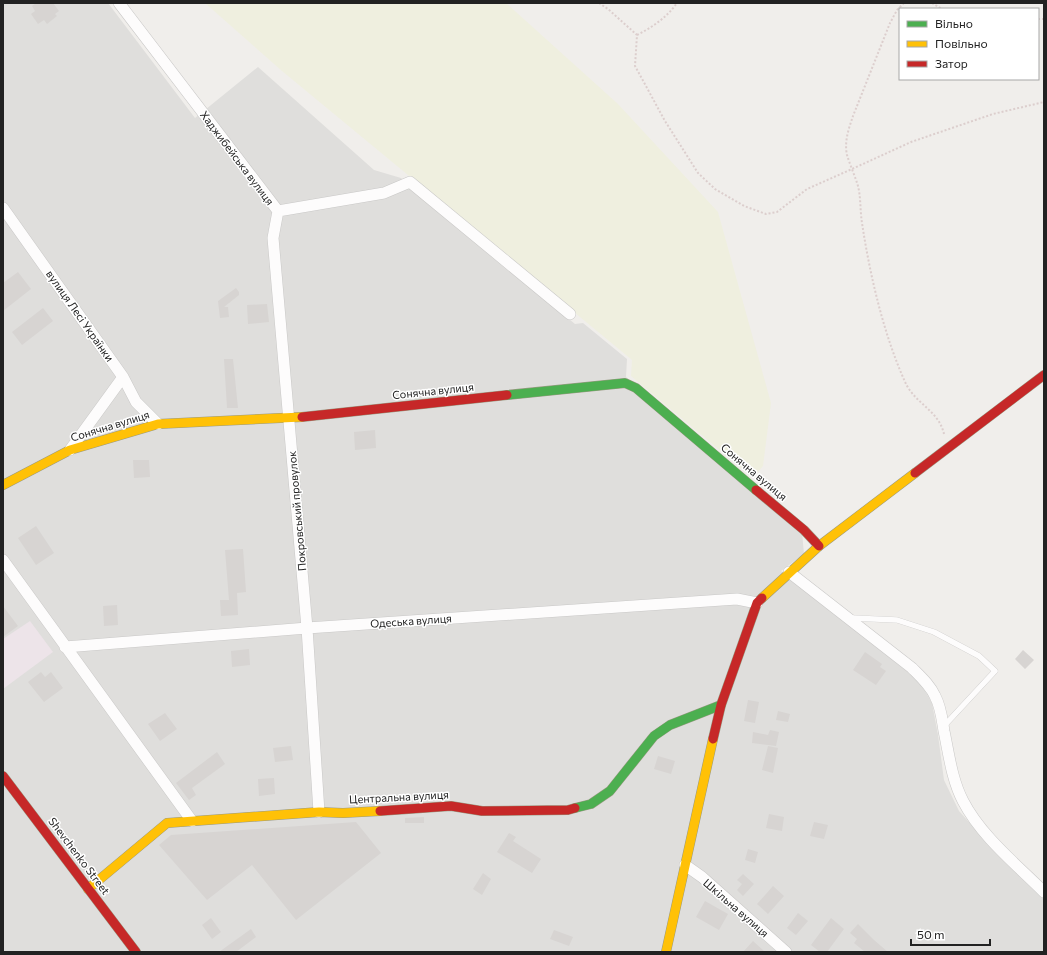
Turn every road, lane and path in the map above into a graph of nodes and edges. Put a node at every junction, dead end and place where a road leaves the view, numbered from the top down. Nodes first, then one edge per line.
1 (120, 3) edge
2 (599, 3) edge
3 (677, 3) edge
4 (904, 3) edge
5 (637, 35) junction
6 (1044, 102) edge
7 (852, 170) junction
8 (3, 208) edge
9 (278, 211) junction
10 (570, 314) dead end
11 (1044, 375) edge
12 (122, 377) junction
13 (289, 418) junction
14 (158, 424) junction
15 (70, 450) junction
16 (943, 452) junction
17 (3, 485) edge
18 (818, 546) junction
19 (3, 560) edge
20 (789, 572) junction
21 (757, 602) junction
22 (848, 618) junction
23 (307, 628) junction
24 (65, 647) junction
25 (721, 705) junction
26 (944, 727) junction
27 (3, 776) edge
28 (319, 812) junction
29 (192, 822) junction
30 (685, 865) junction
31 (88, 889) junction
32 (1044, 892) edge
33 (136, 952) edge
34 (666, 952) edge
35 (786, 952) edge

1 - 9 street, Хаджибейська вулиця
2 - 5 path
3 - 5 path
4 - 7 path
5 - 7 path
6 - 7 path
7 - 16 path
8 - 12 street, вулиця Лесі Українки
9 - 10 street, Хаджибейська вулиця
9 - 13 street, Покровський провулок
11 - 16 street
12 - 14 street, вулиця Лесі Українки
12 - 15 street
13 - 14 street, Сонячна вулиця
13 - 18 street, Сонячна вулиця
13 - 23 street, Покровський провулок
14 - 15 street, Сонячна вулиця
15 - 17 street, Сонячна вулиця
16 - 18 street
18 - 20 street
19 - 24 street
20 - 21 street
20 - 22 street
21 - 23 street, Одеська вулиця
21 - 25 street
22 - 26 street
22 - 26 lane
23 - 24 street, Одеська вулиця
23 - 28 street, Покровський провулок
24 - 29 street
25 - 28 street, Центральна вулиця
25 - 30 street
26 - 32 street
27 - 31 street, Shevchenko Street
28 - 29 street, Центральна вулиця
29 - 31 street, Центральна вулиця
30 - 34 street
30 - 35 street, Шкільна вулиця
31 - 33 street, Shevchenko Street

